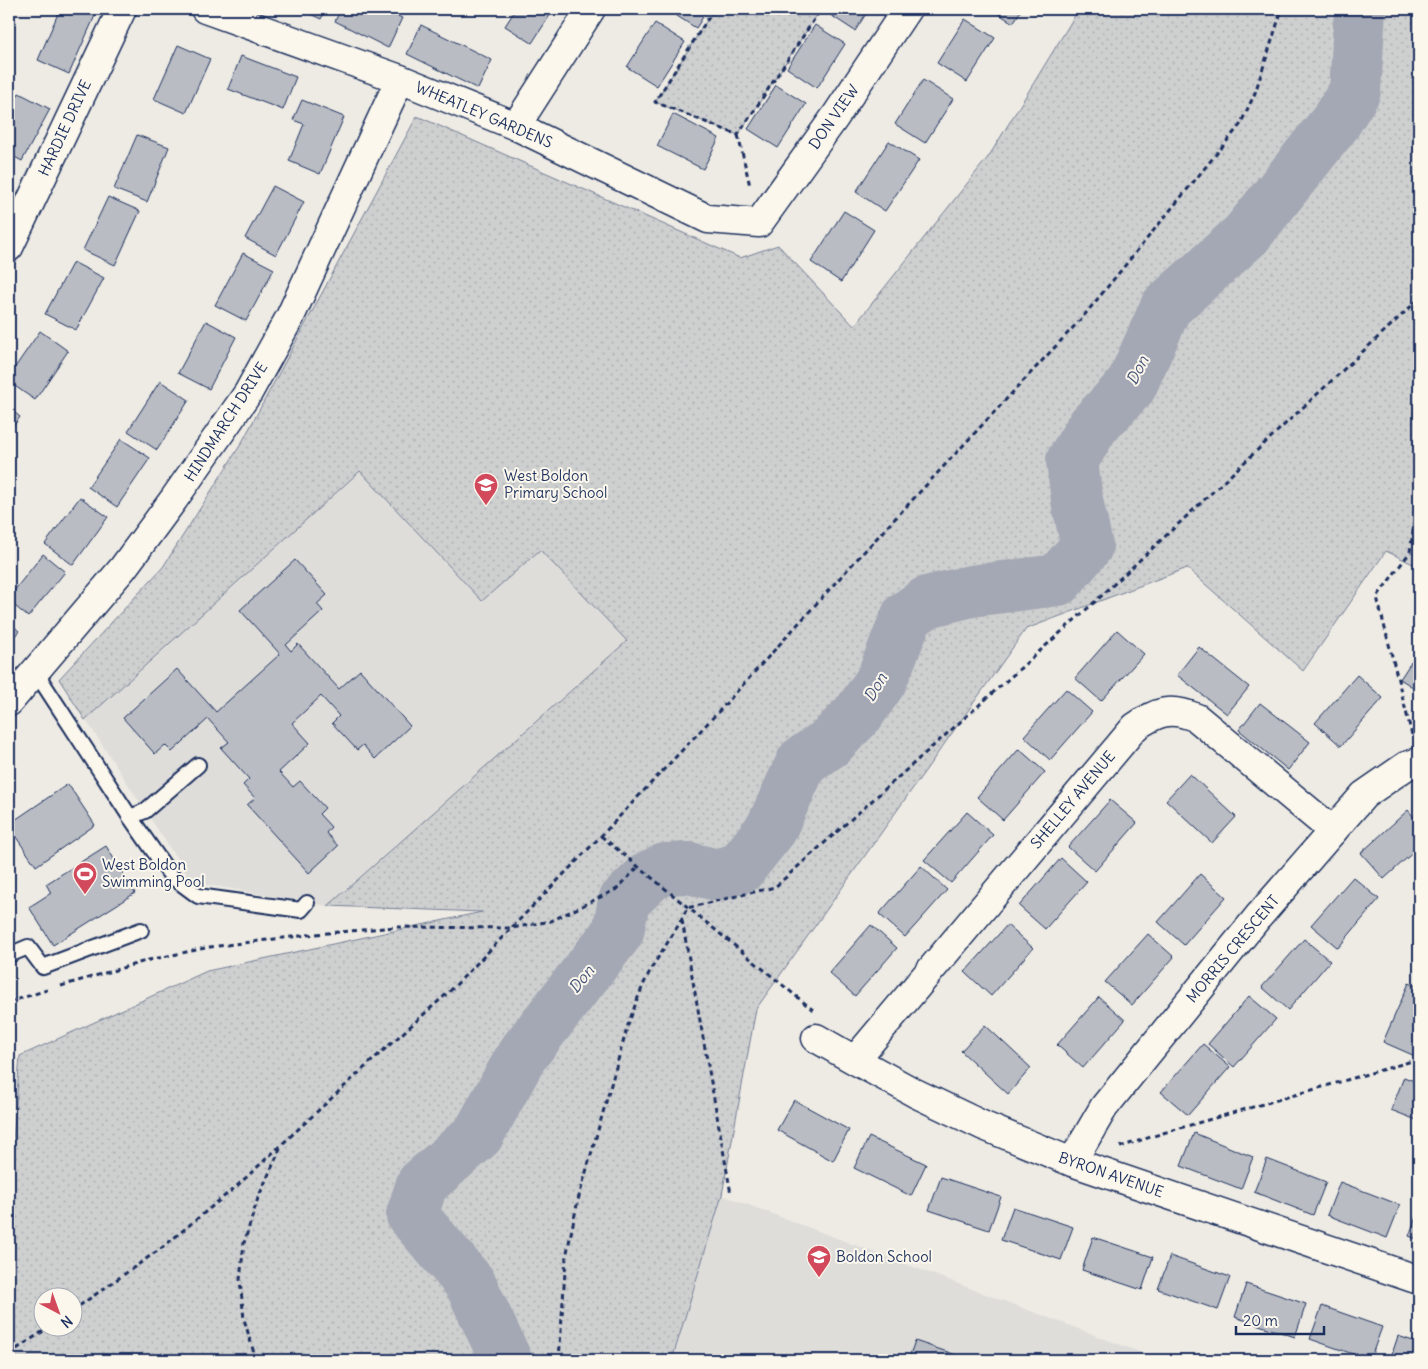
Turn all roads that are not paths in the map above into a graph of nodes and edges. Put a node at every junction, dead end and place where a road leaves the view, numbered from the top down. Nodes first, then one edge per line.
1 (122, 9) edge
2 (205, 9) edge
3 (591, 9) edge
4 (907, 9) edge
5 (400, 79) junction
6 (516, 126) junction
7 (759, 223) joint
8 (9, 247) edge
9 (35, 671) junction
10 (9, 702) edge
11 (1419, 762) edge
12 (198, 765) dead end
13 (130, 817) junction
14 (1333, 831) junction
15 (307, 903) dead end
16 (141, 930) dead end
17 (9, 955) edge
18 (816, 1038) road end
19 (855, 1060) junction
20 (1072, 1162) junction
21 (1419, 1280) edge

1 - 8 street, HARDIE DRIVE
2 - 5 street, WHEATLEY GARDENS
3 - 6 street
4 - 7 street, DON VIEW
5 - 6 street, WHEATLEY GARDENS
5 - 9 street, HINDMARCH DRIVE
6 - 7 street, WHEATLEY GARDENS
9 - 10 street, HINDMARCH DRIVE
9 - 13 lane
11 - 14 street, MORRIS CRESCENT
12 - 13 lane
13 - 15 lane
14 - 19 street, SHELLEY AVENUE
14 - 20 street, MORRIS CRESCENT
16 - 17 lane
18 - 19 street, BYRON AVENUE
19 - 20 street, BYRON AVENUE
20 - 21 street, BYRON AVENUE

